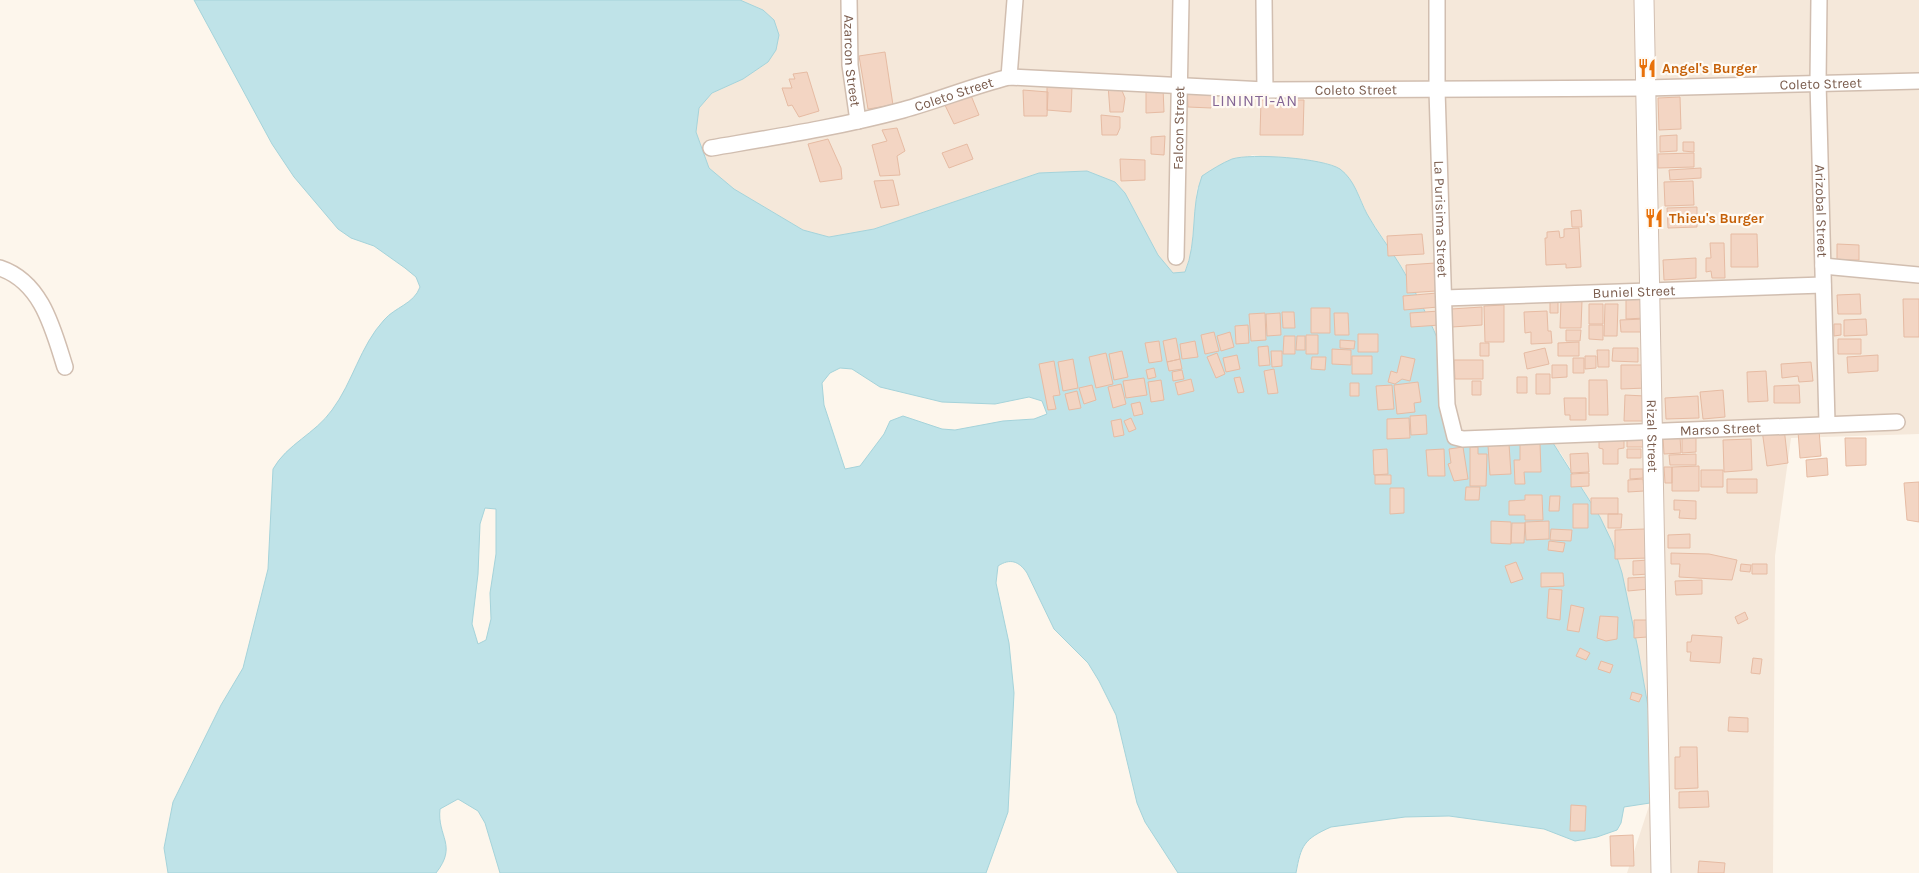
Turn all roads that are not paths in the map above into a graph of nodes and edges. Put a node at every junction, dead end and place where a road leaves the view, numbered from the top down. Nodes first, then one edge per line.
1 (849, 0) edge
2 (1015, 0) edge
3 (1181, 0) edge
4 (1264, 0) edge
5 (1437, 0) edge
6 (1644, 0) edge
7 (1819, 0) edge
8 (1009, 78) junction
9 (1919, 81) edge
10 (1818, 82) junction
11 (1180, 84) junction
12 (1646, 88) junction
13 (1265, 90) junction
14 (1437, 90) junction
15 (858, 121) junction
16 (711, 148) dead end
17 (1176, 258) dead end
18 (1823, 266) junction
19 (0, 268) edge
20 (1919, 274) edge
21 (1823, 285) junction
22 (1650, 290) junction
23 (1444, 298) junction
24 (65, 367) dead end
25 (1896, 422) dead end
26 (1827, 423) junction
27 (1654, 430) junction
28 (1455, 437) joint
29 (1661, 873) edge

1 - 15 street, Azarcon Street
2 - 8 street
3 - 11 street, Falcon Street
4 - 13 street
5 - 14 street, La Purisima Street
6 - 12 street, Rizal Street
7 - 10 street, Arizobal Street
8 - 11 street, Coleto Street
8 - 15 street, Coleto Street
9 - 10 street, Coleto Street
10 - 12 street, Coleto Street
10 - 18 street, Arizobal Street
11 - 13 street, Coleto Street
11 - 17 street, Falcon Street
12 - 14 street, Coleto Street
12 - 22 street, Rizal Street
13 - 14 street, Coleto Street
14 - 23 street, La Purisima Street
15 - 16 street, Coleto Street
18 - 20 street
18 - 21 street, Arizobal Street
19 - 24 street
21 - 22 street, Buniel Street
21 - 26 street, Arizobal Street
22 - 23 street, Buniel Street
22 - 27 street, Rizal Street
23 - 28 street, La Purisima Street
25 - 26 street, Marso Street
26 - 27 street, Marso Street
27 - 28 street, Marso Street
27 - 29 street, Rizal Street

